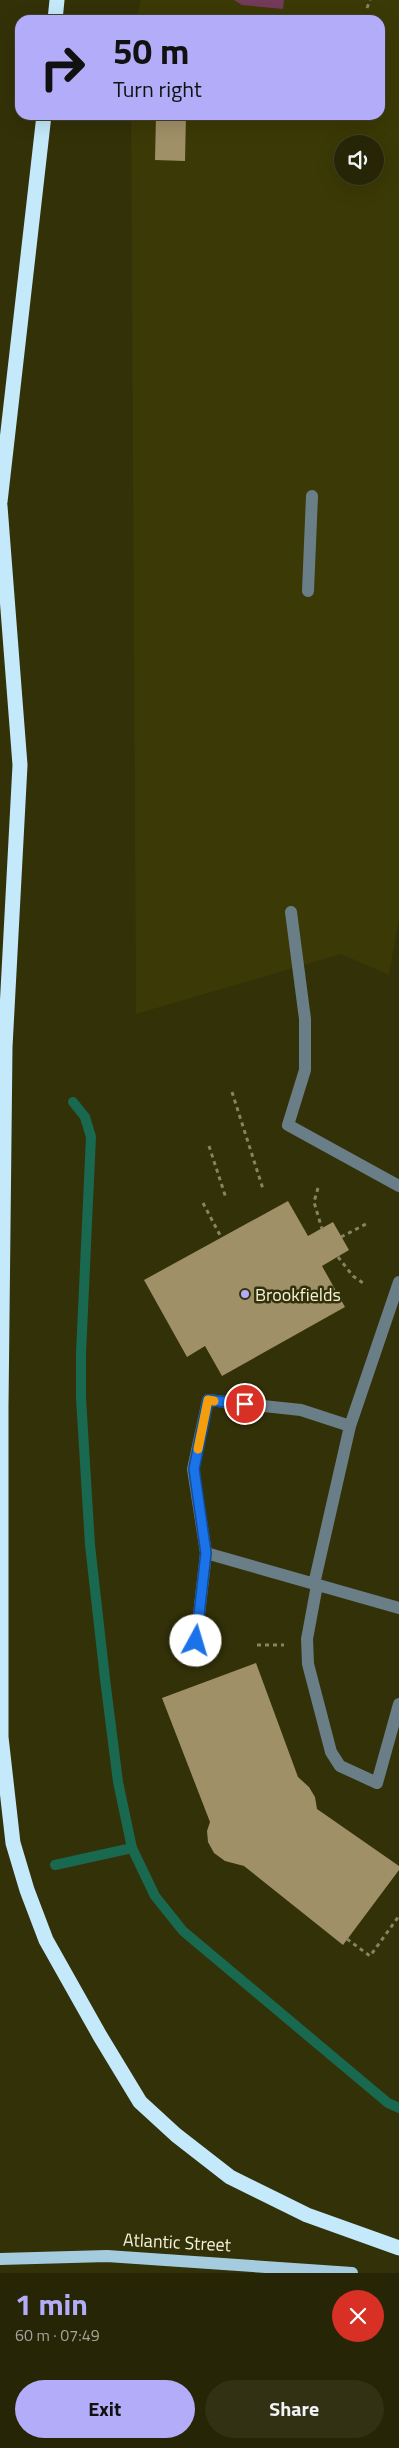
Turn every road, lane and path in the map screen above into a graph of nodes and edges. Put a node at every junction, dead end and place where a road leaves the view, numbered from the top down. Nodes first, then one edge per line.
1 (57, 0) edge
2 (370, 0) edge
3 (367, 8) dead end
4 (56, 15) edge
5 (43, 120) edge
6 (312, 502) dead end
7 (0, 504) edge
8 (308, 591) dead end
9 (291, 912) dead end
10 (232, 1092) dead end
11 (209, 1146) dead end
12 (399, 1186) edge
13 (318, 1188) dead end
14 (263, 1189) dead end
15 (226, 1198) dead end
16 (203, 1204) dead end
17 (366, 1224) dead end
18 (322, 1228) dead end
19 (221, 1237) dead end
20 (341, 1237) dead end
21 (338, 1257) dead end
22 (399, 1282) edge
23 (363, 1283) dead end
24 (350, 1426) junction
25 (206, 1553) junction
26 (316, 1584) junction
27 (399, 1608) edge
28 (196, 1641) dead end
29 (399, 1704) edge
30 (399, 1916) edge
31 (347, 1939) dead end
32 (399, 2248) edge
33 (0, 2259) edge
34 (352, 2273) edge

1 - 4 highway
2 - 3 path
5 - 7 highway
6 - 8 lane
7 - 32 highway
9 - 12 lane
10 - 14 path
11 - 15 path
13 - 18 path
16 - 19 path
17 - 20 path
21 - 23 path
22 - 24 lane
24 - 25 lane
24 - 26 lane
25 - 26 lane
25 - 28 lane
26 - 27 lane
26 - 29 lane
30 - 31 path
33 - 34 main road, Atlantic Street

